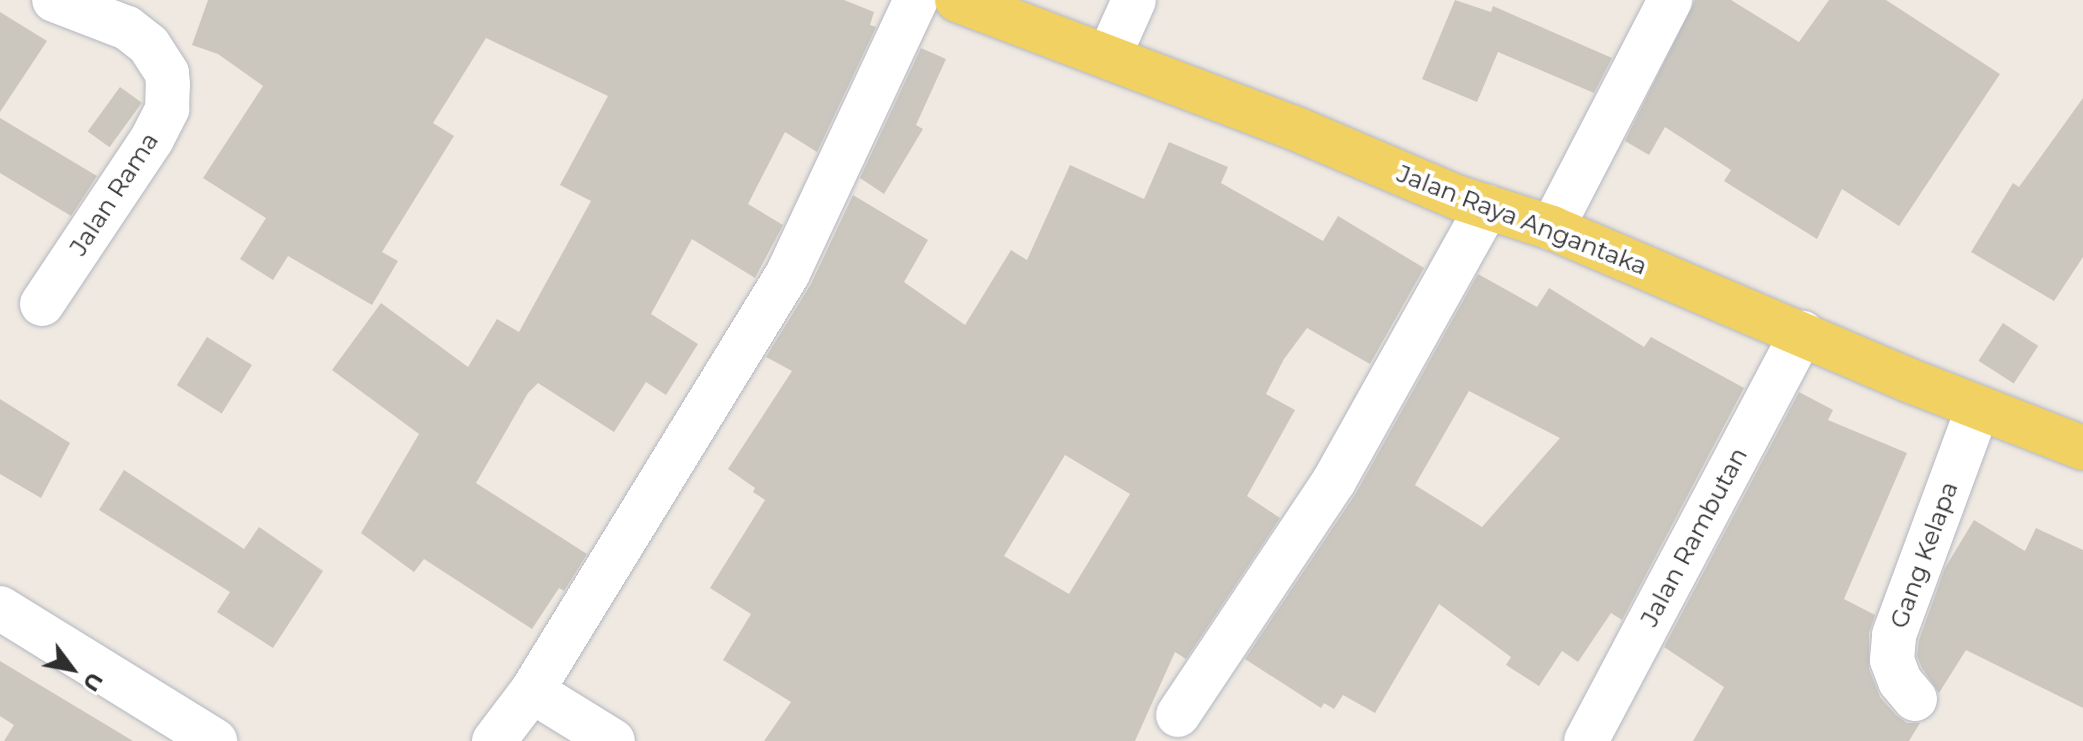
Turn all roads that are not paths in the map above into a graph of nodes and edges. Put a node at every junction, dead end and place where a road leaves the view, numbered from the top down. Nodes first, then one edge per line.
1 (54, 0) edge
2 (916, 0) edge
3 (957, 0) edge
4 (1134, 0) edge
5 (1670, 0) edge
6 (1109, 56) junction
7 (1487, 207) junction
8 (1552, 228) junction
9 (42, 304) dead end
10 (1802, 333) junction
11 (1978, 408) junction
12 (2083, 448) edge
13 (0, 608) edge
14 (532, 691) junction
15 (1915, 699) dead end
16 (1178, 715) dead end
17 (215, 741) edge
18 (494, 741) edge
19 (613, 741) edge
20 (1586, 741) edge

1 - 9 street, Jalan Rama
2 - 14 street
3 - 6 main road, Jalan Raya Angantaka
4 - 6 street
5 - 8 street
6 - 7 main road, Jalan Raya Angantaka
7 - 8 main road, Jalan Raya Angantaka
7 - 16 street
8 - 10 main road, Jalan Raya Angantaka
10 - 11 main road, Jalan Raya Angantaka
10 - 20 street, Jalan Rambutan
11 - 12 main road, Jalan Raya Angantaka
11 - 15 street, Gang Kelapa
13 - 17 street
14 - 18 street
14 - 19 street

